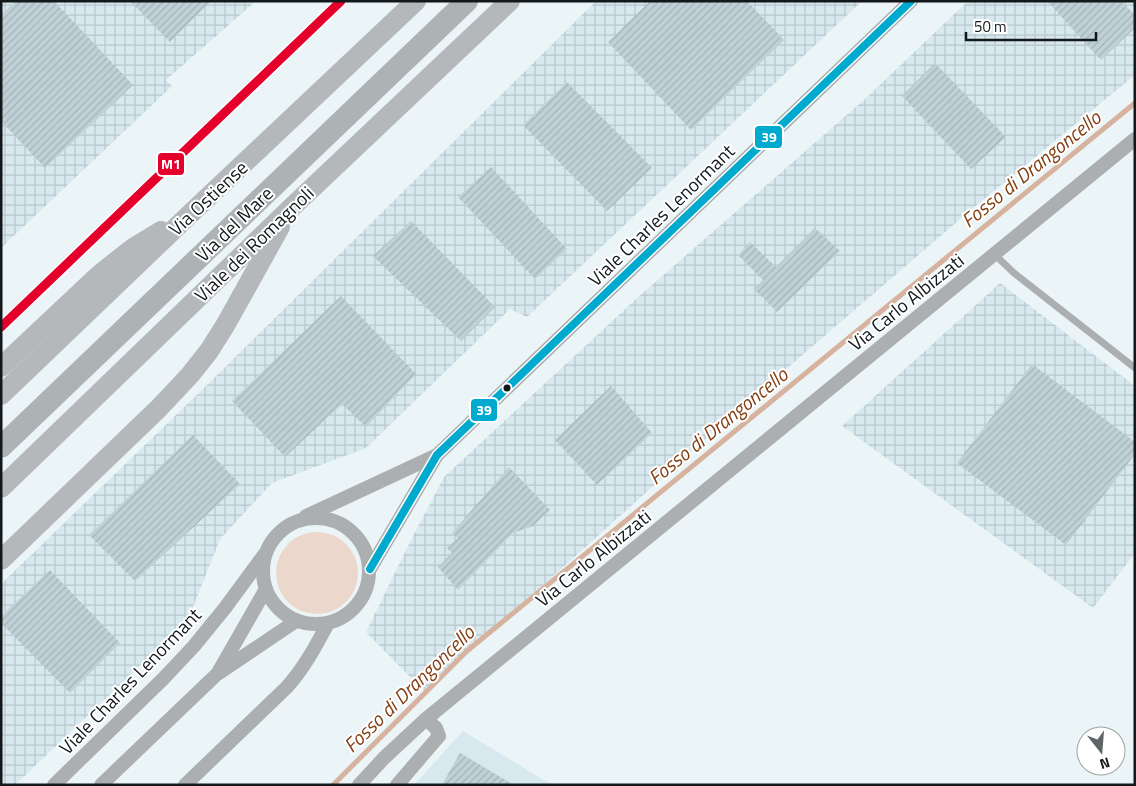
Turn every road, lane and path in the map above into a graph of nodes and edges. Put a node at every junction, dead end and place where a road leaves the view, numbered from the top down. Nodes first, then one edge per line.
1 (416, 1) edge
2 (467, 1) edge
3 (510, 1) edge
4 (911, 1) edge
5 (1135, 139) edge
6 (292, 207) junction
7 (189, 215) junction
8 (994, 254) junction
9 (1, 367) edge
10 (1135, 368) edge
11 (1, 395) edge
12 (1, 447) edge
13 (437, 455) junction
14 (1, 488) edge
15 (298, 520) junction
16 (266, 552) junction
17 (1, 560) edge
18 (370, 569) junction
19 (266, 589) junction
20 (296, 621) junction
21 (328, 623) junction
22 (216, 675) junction
23 (426, 719) junction
24 (54, 785) edge
25 (101, 785) edge
26 (185, 785) edge
27 (359, 785) edge
28 (397, 785) edge

1 - 7 main road, Via Ostiense
2 - 12 main road, Via del Mare
3 - 6 main road, Viale dei Romagnoli
4 - 13 street, Viale Charles Lenormant
5 - 8 street, Via Carlo Albizzati
6 - 14 main road, Viale dei Romagnoli
6 - 17 main road
7 - 9 main road
7 - 11 main road, Via Ostiense
8 - 10 lane
8 - 23 street, Via Carlo Albizzati
13 - 15 street, Viale Charles Lenormant
13 - 18 street, Viale Charles Lenormant
15 - 16 street
15 - 18 street
16 - 19 street
16 - 24 street, Viale Charles Lenormant
18 - 21 street
19 - 20 street
19 - 22 street
20 - 21 street
20 - 22 street
21 - 26 street
22 - 25 street
23 - 27 street, Via Carlo Albizzati
23 - 28 street

